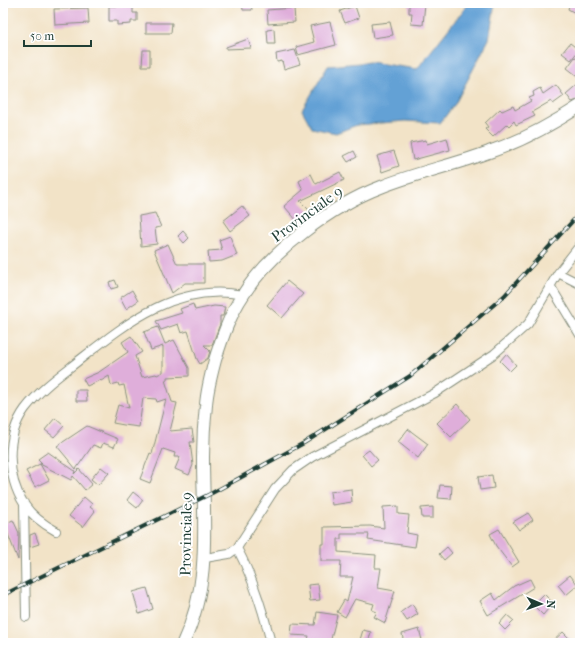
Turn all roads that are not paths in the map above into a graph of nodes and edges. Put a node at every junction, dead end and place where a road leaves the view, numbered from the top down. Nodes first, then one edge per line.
1 (580, 106) edge
2 (580, 245) edge
3 (558, 273) junction
4 (580, 284) edge
5 (551, 287) junction
6 (243, 295) junction
7 (580, 336) edge
8 (24, 503) junction
9 (56, 531) dead end
10 (237, 548) junction
11 (205, 558) junction
12 (26, 617) dead end
13 (183, 643) edge
14 (271, 643) edge

1 - 6 main road, Provinciale 9
2 - 3 street
3 - 4 street
3 - 5 street
5 - 7 street
5 - 10 street
6 - 8 street
6 - 11 main road, Provinciale 9
8 - 9 street
8 - 12 street
10 - 11 street
10 - 14 street
11 - 13 main road, Provinciale 9

